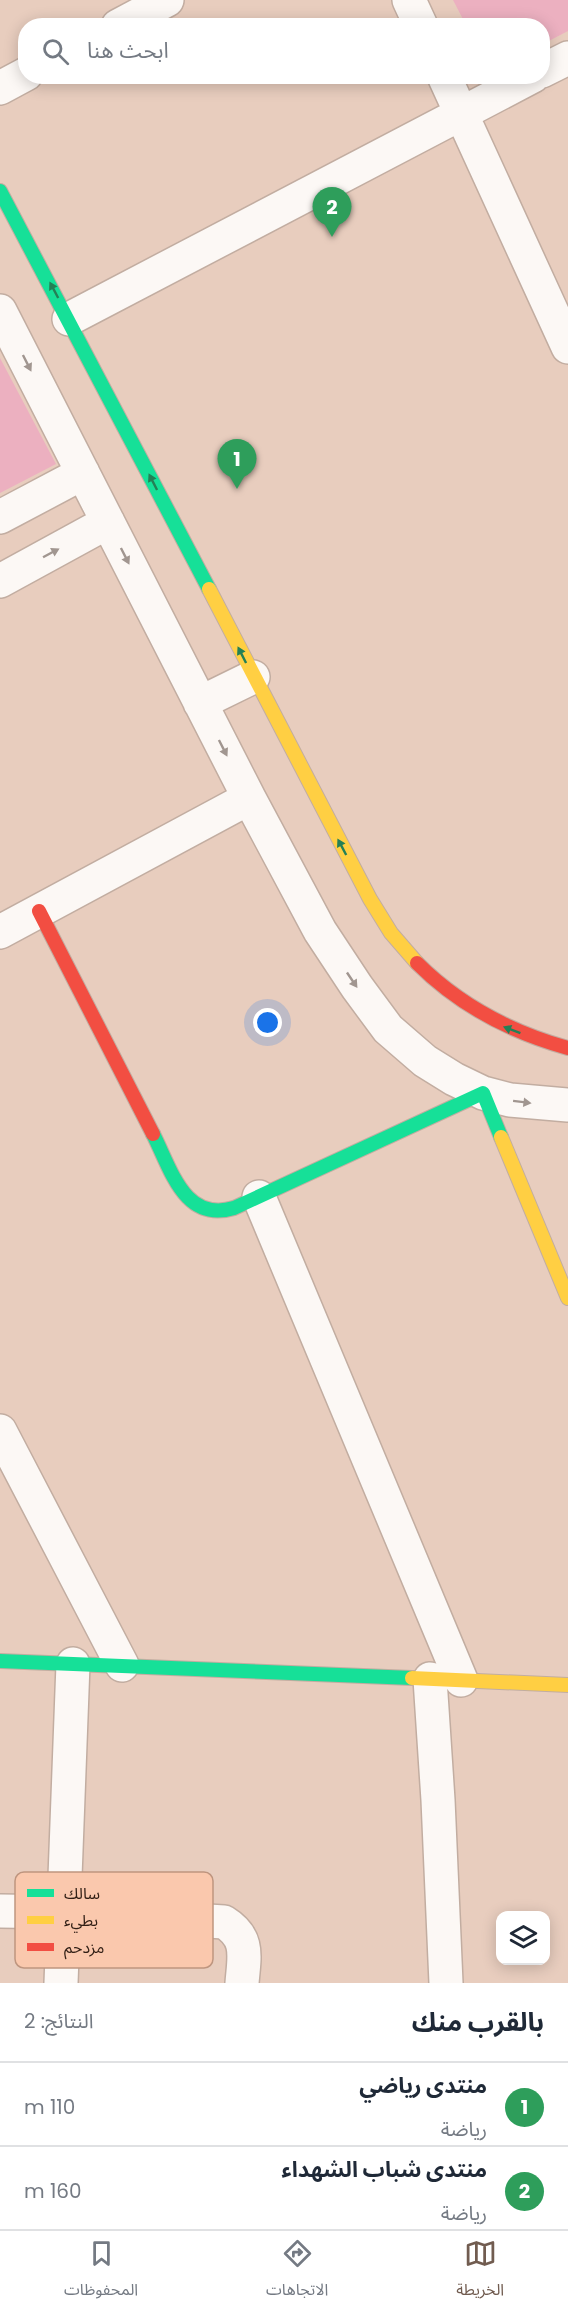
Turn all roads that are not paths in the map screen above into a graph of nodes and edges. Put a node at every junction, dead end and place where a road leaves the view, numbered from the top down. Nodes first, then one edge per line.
1 (167, 0) edge
2 (409, 0) edge
3 (133, 18) edge
4 (417, 18) edge
5 (568, 58) edge
6 (550, 67) edge
7 (18, 78) edge
8 (448, 84) edge
9 (517, 84) edge
10 (0, 88) edge
11 (461, 113) junction
12 (0, 191) edge
13 (0, 311) edge
14 (69, 319) junction
15 (568, 347) edge
16 (82, 473) junction
17 (0, 517) edge
18 (108, 522) junction
19 (0, 581) edge
20 (254, 677) junction
21 (200, 703) junction
22 (249, 798) junction
23 (39, 911) junction
24 (0, 932) edge
25 (568, 1048) edge
26 (483, 1094) junction
27 (568, 1105) edge
28 (259, 1197) junction
29 (568, 1298) edge
30 (0, 1431) edge
31 (0, 1660) edge
32 (73, 1664) junction
33 (122, 1665) junction
34 (446, 1679) junction
35 (568, 1685) edge
36 (65, 1872) edge
37 (0, 1911) edge
38 (15, 1911) edge
39 (213, 1920) edge
40 (62, 1968) edge
41 (61, 1983) edge
42 (242, 1983) edge
43 (446, 1983) edge

1 - 3 street
2 - 4 street
5 - 6 street
7 - 10 street
8 - 11 street
9 - 11 street
11 - 14 street
11 - 15 street
14 -> 12 street
13 -> 16 street
20 -> 14 street
16 - 17 street
16 - 18 street
19 -> 18 street
18 -> 21 street
20 - 21 street
25 -> 20 street
21 -> 22 street
22 - 23 street
22 -> 26 street
23 - 24 street
23 - 28 street
26 -> 27 street
26 - 28 street
26 - 29 street
28 - 34 street
30 - 33 street
31 - 32 street
32 - 33 street
32 - 36 street
33 - 34 street
34 - 35 street
34 - 43 street
37 - 38 street
39 - 42 street
40 - 41 street

